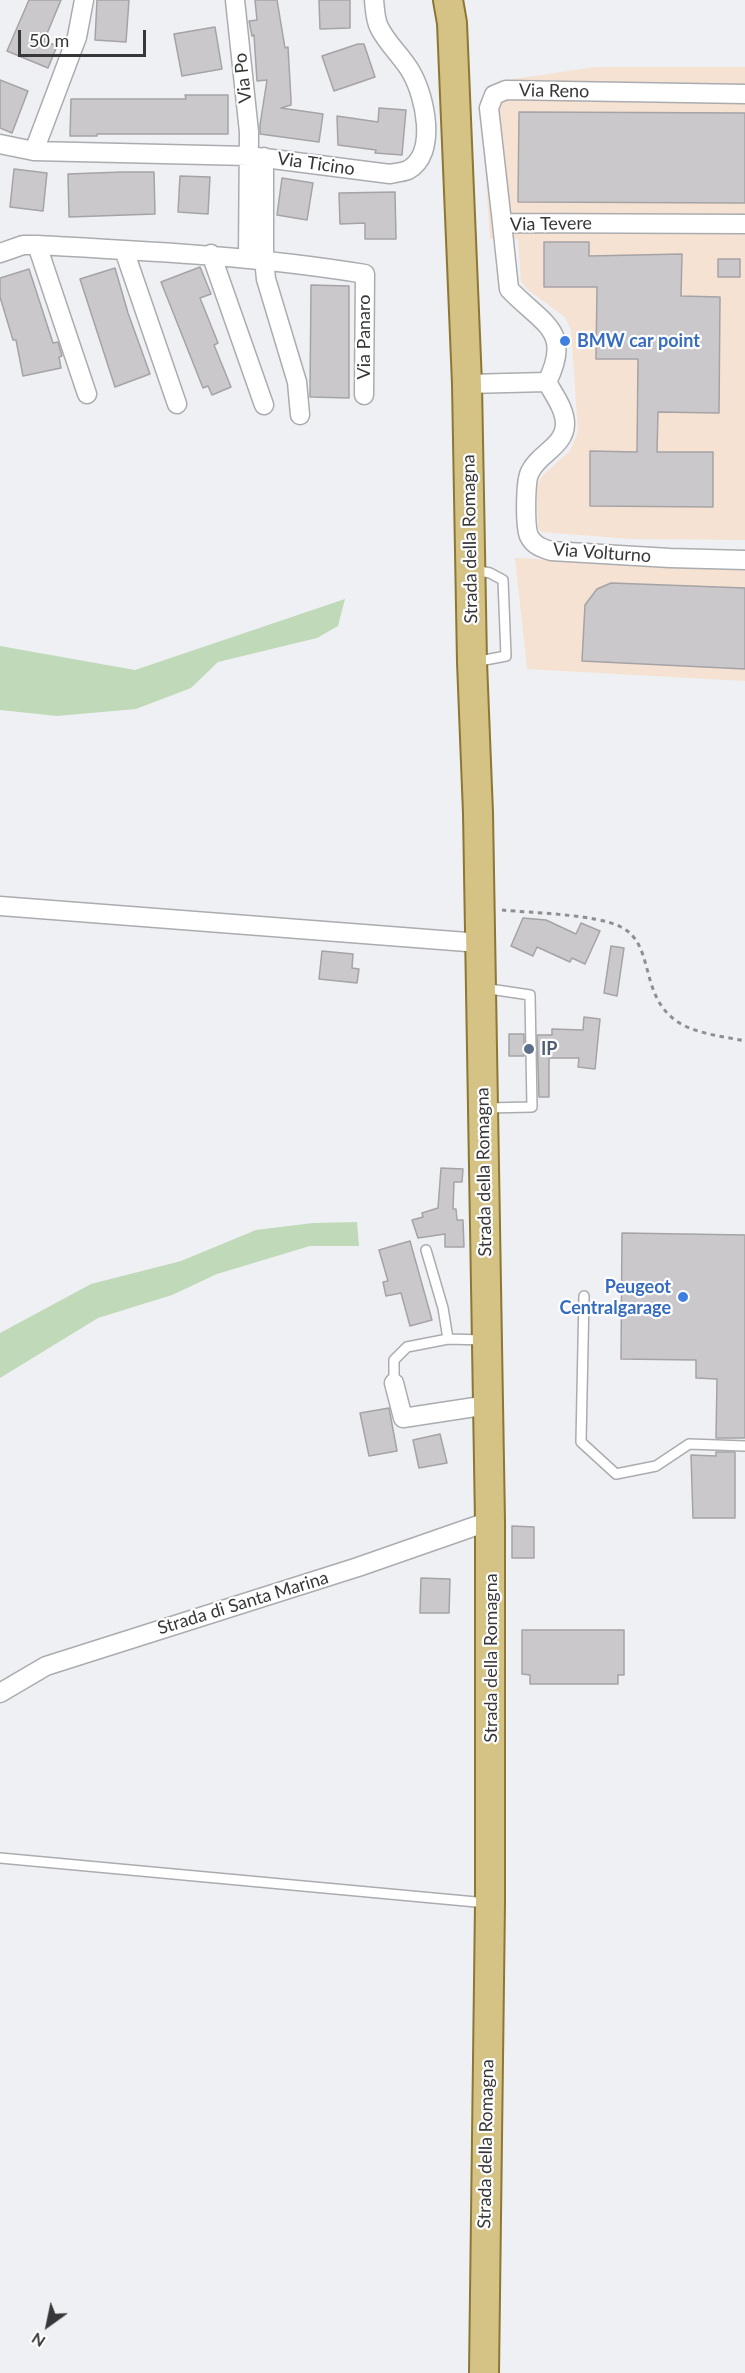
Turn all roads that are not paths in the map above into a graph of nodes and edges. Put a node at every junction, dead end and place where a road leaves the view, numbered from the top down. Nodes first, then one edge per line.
1 (84, 0) edge
2 (235, 0) edge
3 (374, 0) edge
4 (432, 0) edge
5 (448, 0) edge
6 (745, 94) edge
7 (456, 135) junction
8 (0, 144) edge
9 (34, 151) junction
10 (256, 156) junction
11 (502, 223) junction
12 (745, 224) edge
13 (36, 245) junction
14 (124, 250) junction
15 (0, 253) edge
16 (211, 254) junction
17 (256, 259) junction
18 (547, 382) junction
19 (467, 384) junction
20 (87, 394) dead end
21 (364, 395) dead end
22 (177, 404) dead end
23 (264, 405) dead end
24 (300, 415) dead end
25 (745, 560) edge
26 (0, 906) edge
27 (480, 943) junction
28 (480, 987) junction
29 (483, 1108) junction
30 (426, 1250) dead end
31 (584, 1296) dead end
32 (448, 1339) junction
33 (487, 1341) junction
34 (394, 1383) joint
35 (488, 1405) junction
36 (745, 1446) edge
37 (490, 1521) junction
38 (0, 1693) edge
39 (0, 1858) edge
40 (490, 1903) junction
41 (484, 2373) edge

1 - 9 street
2 - 10 street, Via Po
3 - 10 street, Via Ticino
4 - 7 main road, Strada della Romagna
5 - 7 main road, Strada della Romagna
6 - 11 street, Via Reno
7 - 19 main road, Strada della Romagna
8 - 9 street, Via Ticino
9 - 10 street, Via Ticino
10 - 17 street
11 - 12 street, Via Tevere
11 - 18 street, Via Tevere
13 - 14 street, Via Panaro
13 - 15 street, Via Panaro
13 - 20 street
14 - 16 street, Via Panaro
14 - 22 street
16 - 17 street, Via Panaro
16 - 23 street
17 - 21 street, Via Panaro
17 - 24 street
18 - 19 street
18 - 25 street, Via Volturno
19 - 27 main road, Strada della Romagna
26 - 27 street
27 - 28 main road, Strada della Romagna
28 - 29 main road, Strada della Romagna
28 - 29 lane
29 - 33 main road, Strada della Romagna
30 - 32 lane
31 - 36 lane
32 - 33 lane
32 - 34 lane
33 - 35 main road, Strada della Romagna
34 - 35 street
35 - 37 main road, Strada della Romagna
37 - 38 street, Strada di Santa Marina
37 - 40 main road, Strada della Romagna
39 - 40 lane
40 - 41 main road, Strada della Romagna

